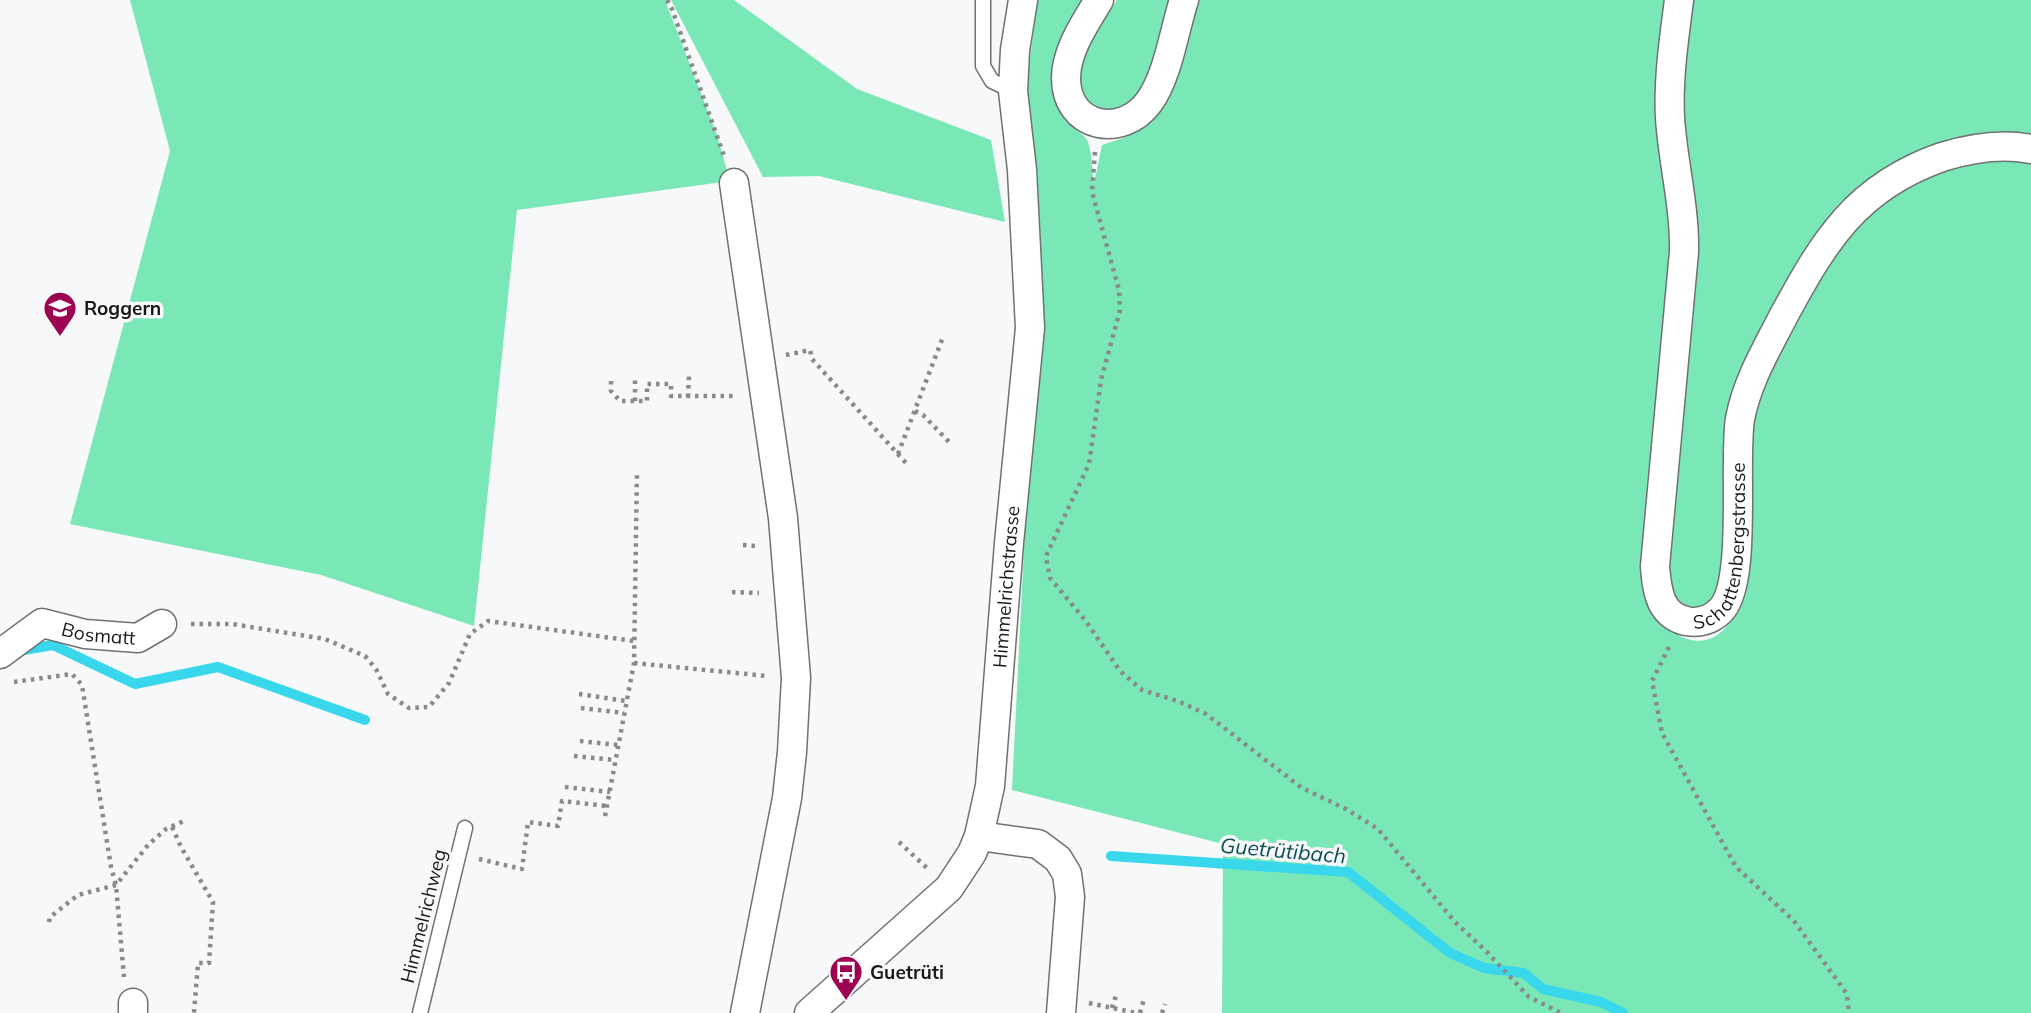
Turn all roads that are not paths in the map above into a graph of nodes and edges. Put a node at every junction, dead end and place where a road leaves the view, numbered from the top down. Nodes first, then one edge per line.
1 (983, 0) edge
2 (1023, 0) edge
3 (1099, 0) edge
4 (1184, 0) edge
5 (1679, 0) edge
6 (1013, 91) junction
7 (2031, 149) edge
8 (734, 183) road end
9 (162, 624) road end
10 (0, 654) edge
11 (465, 828) dead end
12 (979, 836) junction
13 (420, 1013) edge
14 (745, 1013) edge
15 (809, 1013) edge
16 (1061, 1013) edge

1 - 6 lane
2 - 6 street, Himmelrichstrasse
3 - 4 street
5 - 7 street, Schattenbergstrasse
6 - 12 street, Himmelrichstrasse
8 - 14 street
9 - 10 street, Bosmatt
11 - 13 lane, Himmelrichweg
12 - 15 street, Himmelrichstrasse
12 - 16 street

